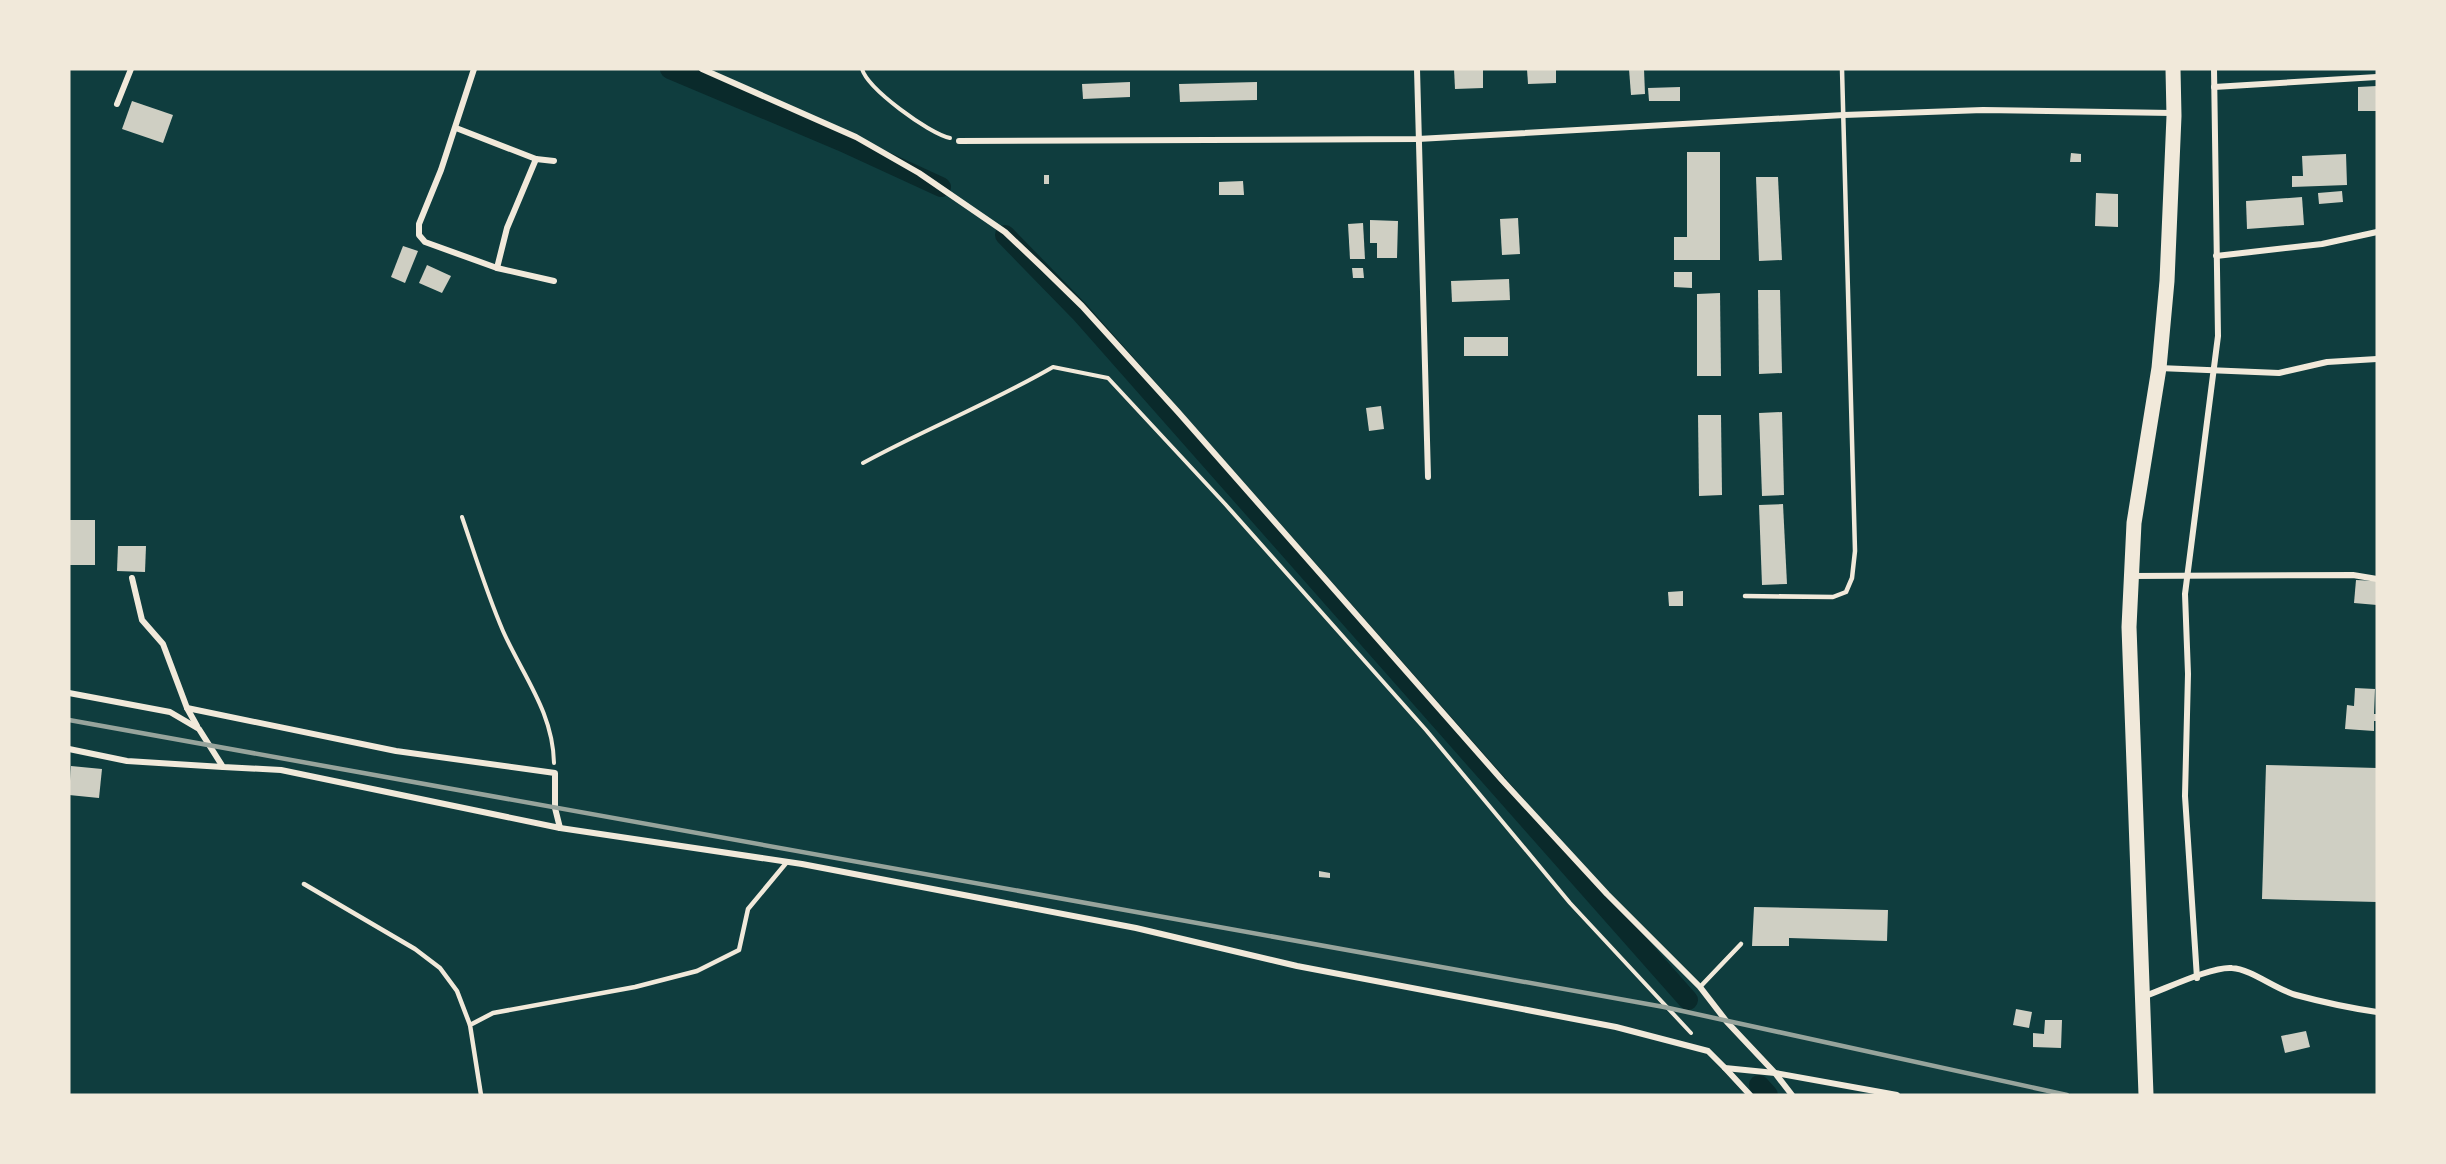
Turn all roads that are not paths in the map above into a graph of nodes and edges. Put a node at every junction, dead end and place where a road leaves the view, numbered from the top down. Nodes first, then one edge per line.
1 (132, 69) edge
2 (474, 69) edge
3 (702, 69) edge
4 (1416, 69) edge
5 (1842, 69) edge
6 (2173, 69) edge
7 (2214, 69) edge
8 (2377, 76) edge
9 (2214, 87) junction
10 (117, 104) dead end
11 (2173, 113) junction
12 (1844, 115) junction
13 (456, 128) junction
14 (1418, 139) junction
15 (959, 141) road end
16 (536, 159) junction
17 (554, 161) dead end
18 (2377, 232) edge
19 (2216, 256) junction
20 (497, 268) junction
21 (554, 281) dead end
22 (2377, 360) edge
23 (2159, 368) junction
24 (2214, 372) junction
25 (1428, 477) dead end
26 (2131, 576) junction
27 (2188, 576) junction
28 (132, 578) dead end
29 (2377, 579) edge
30 (1745, 596) dead end
31 (69, 693) edge
32 (187, 708) junction
33 (199, 729) junction
34 (69, 749) edge
35 (223, 766) junction
36 (561, 828) junction
37 (788, 862) junction
38 (304, 884) dead end
39 (1742, 944) dead end
40 (2197, 978) junction
41 (1701, 987) junction
42 (2142, 997) junction
43 (2377, 1012) edge
44 (470, 1025) junction
45 (1725, 1068) junction
46 (1775, 1073) junction
47 (481, 1095) edge
48 (1750, 1095) edge
49 (1792, 1095) edge
50 (1897, 1095) edge
51 (2146, 1095) edge

1 - 10 street
2 - 13 street
3 - 41 street
4 - 14 street
5 - 12 lane
6 - 11 main road
7 - 9 street
8 - 9 street
9 - 19 street
11 - 12 street
11 - 23 main road
12 - 14 street
12 - 30 lane
13 - 16 street
13 - 20 street
14 - 15 street
14 - 25 street
16 - 17 street
16 - 20 street
18 - 19 street
19 - 24 street
20 - 21 street
22 - 24 street
23 - 24 street
23 - 26 main road
24 - 27 street
26 - 27 street
26 - 42 main road
27 - 29 street
27 - 40 street
28 - 32 street
31 - 33 street
32 - 33 street
32 - 36 street
33 - 35 street
34 - 35 street
35 - 36 street
36 - 37 street
37 - 44 lane
37 - 45 street
38 - 44 lane
39 - 41 lane
40 - 42 street
40 - 43 street
41 - 46 street
42 - 51 main road
44 - 47 lane
45 - 46 street
45 - 48 street
46 - 49 street
46 - 50 street

